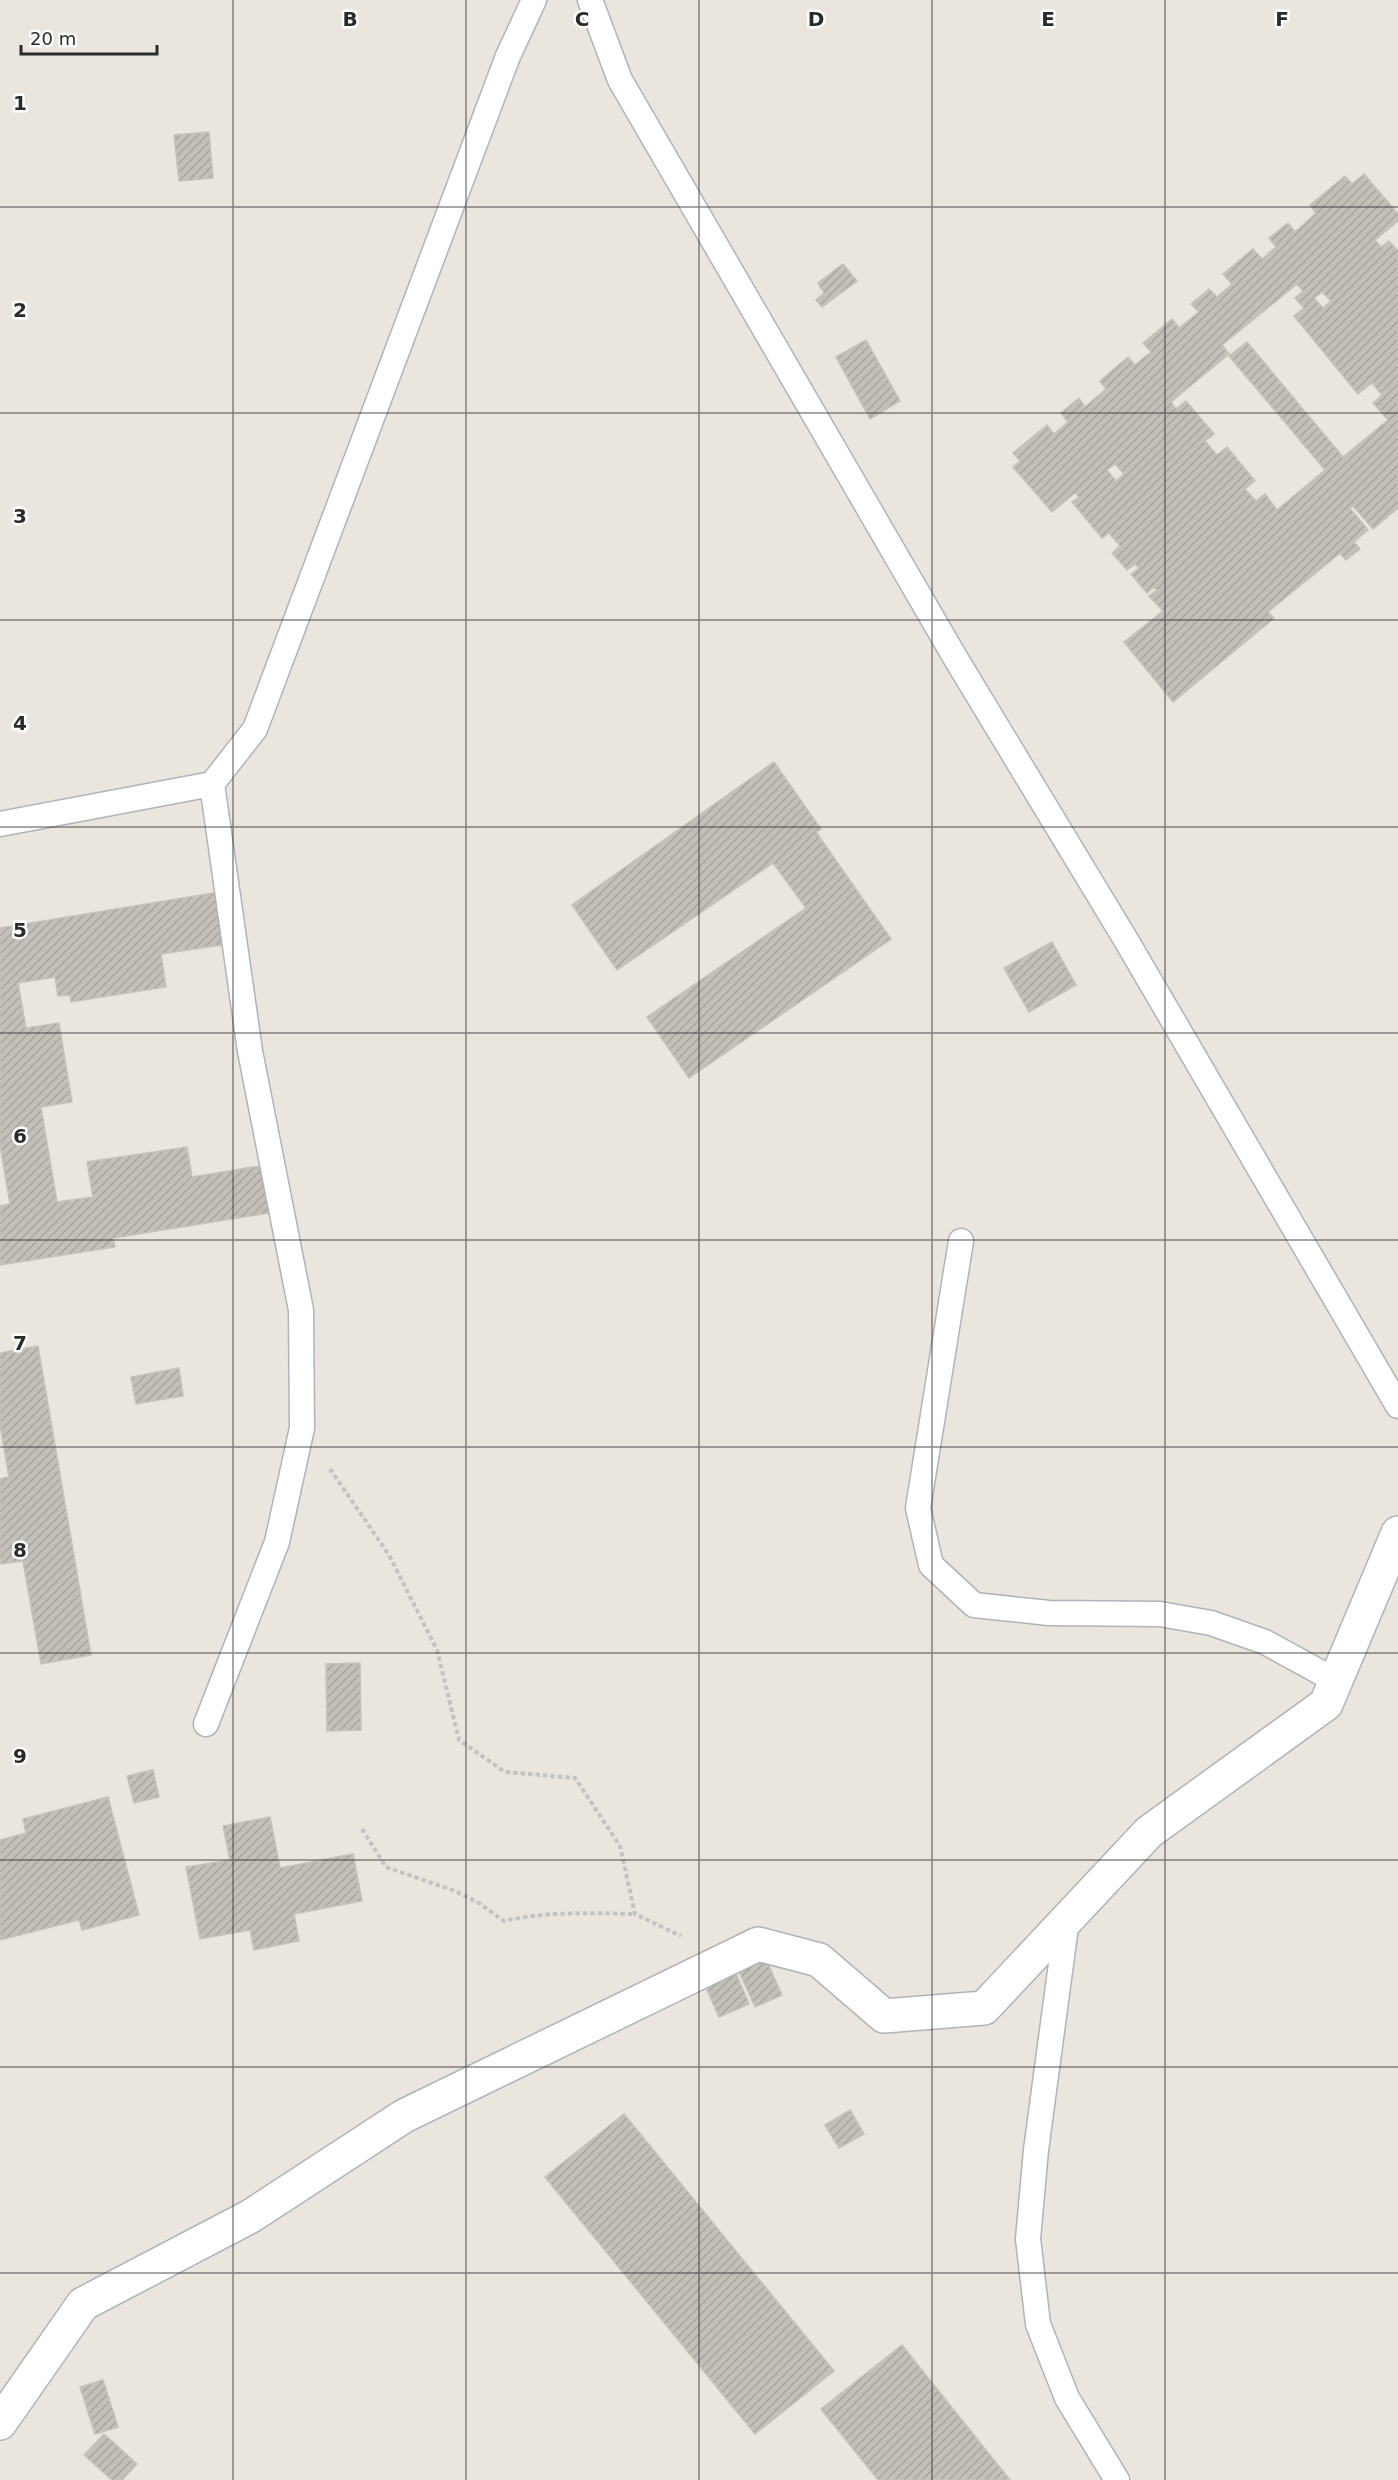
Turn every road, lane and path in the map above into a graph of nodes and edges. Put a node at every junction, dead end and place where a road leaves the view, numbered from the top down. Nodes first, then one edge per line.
1 (534, 0) edge
2 (590, 0) edge
3 (212, 784) junction
4 (0, 824) edge
5 (961, 1240) dead end
6 (1398, 1406) edge
7 (302, 1428) junction
8 (1398, 1533) edge
9 (1336, 1681) junction
10 (206, 1724) dead end
11 (362, 1829) dead end
12 (635, 1914) junction
13 (1067, 1919) junction
14 (688, 1940) dead end
15 (0, 2423) edge
16 (1117, 2480) edge

1 - 3 lane
2 - 6 lane
3 - 4 lane
3 - 7 lane
5 - 9 lane
7 - 10 lane
7 - 12 path
8 - 9 street
9 - 13 street
11 - 12 path
12 - 14 path
13 - 15 street
13 - 16 lane

